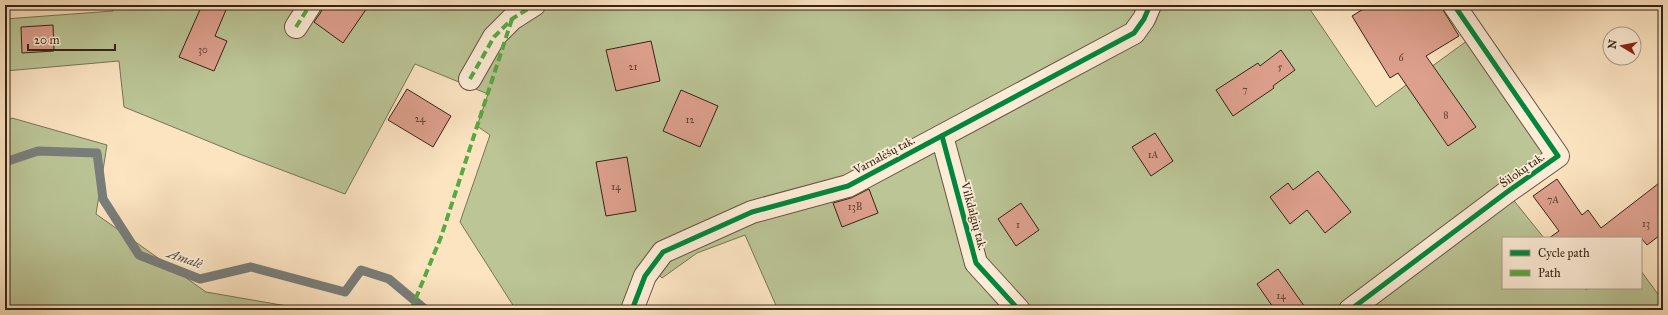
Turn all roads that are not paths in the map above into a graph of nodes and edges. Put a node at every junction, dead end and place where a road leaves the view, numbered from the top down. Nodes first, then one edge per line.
1 (310, 5) edge
2 (534, 5) edge
3 (1150, 5) edge
4 (1454, 5) edge
5 (296, 27) dead end
6 (470, 79) dead end
7 (942, 136) junction
8 (632, 310) edge
9 (1019, 310) edge
10 (1350, 310) edge

1 - 5 street
2 - 6 street
3 - 7 street, Varnalėšų tak.
4 - 10 street, Šilokų tak.
7 - 8 street, Varnalėšų tak.
7 - 9 street, Vilkdalgių tak.

